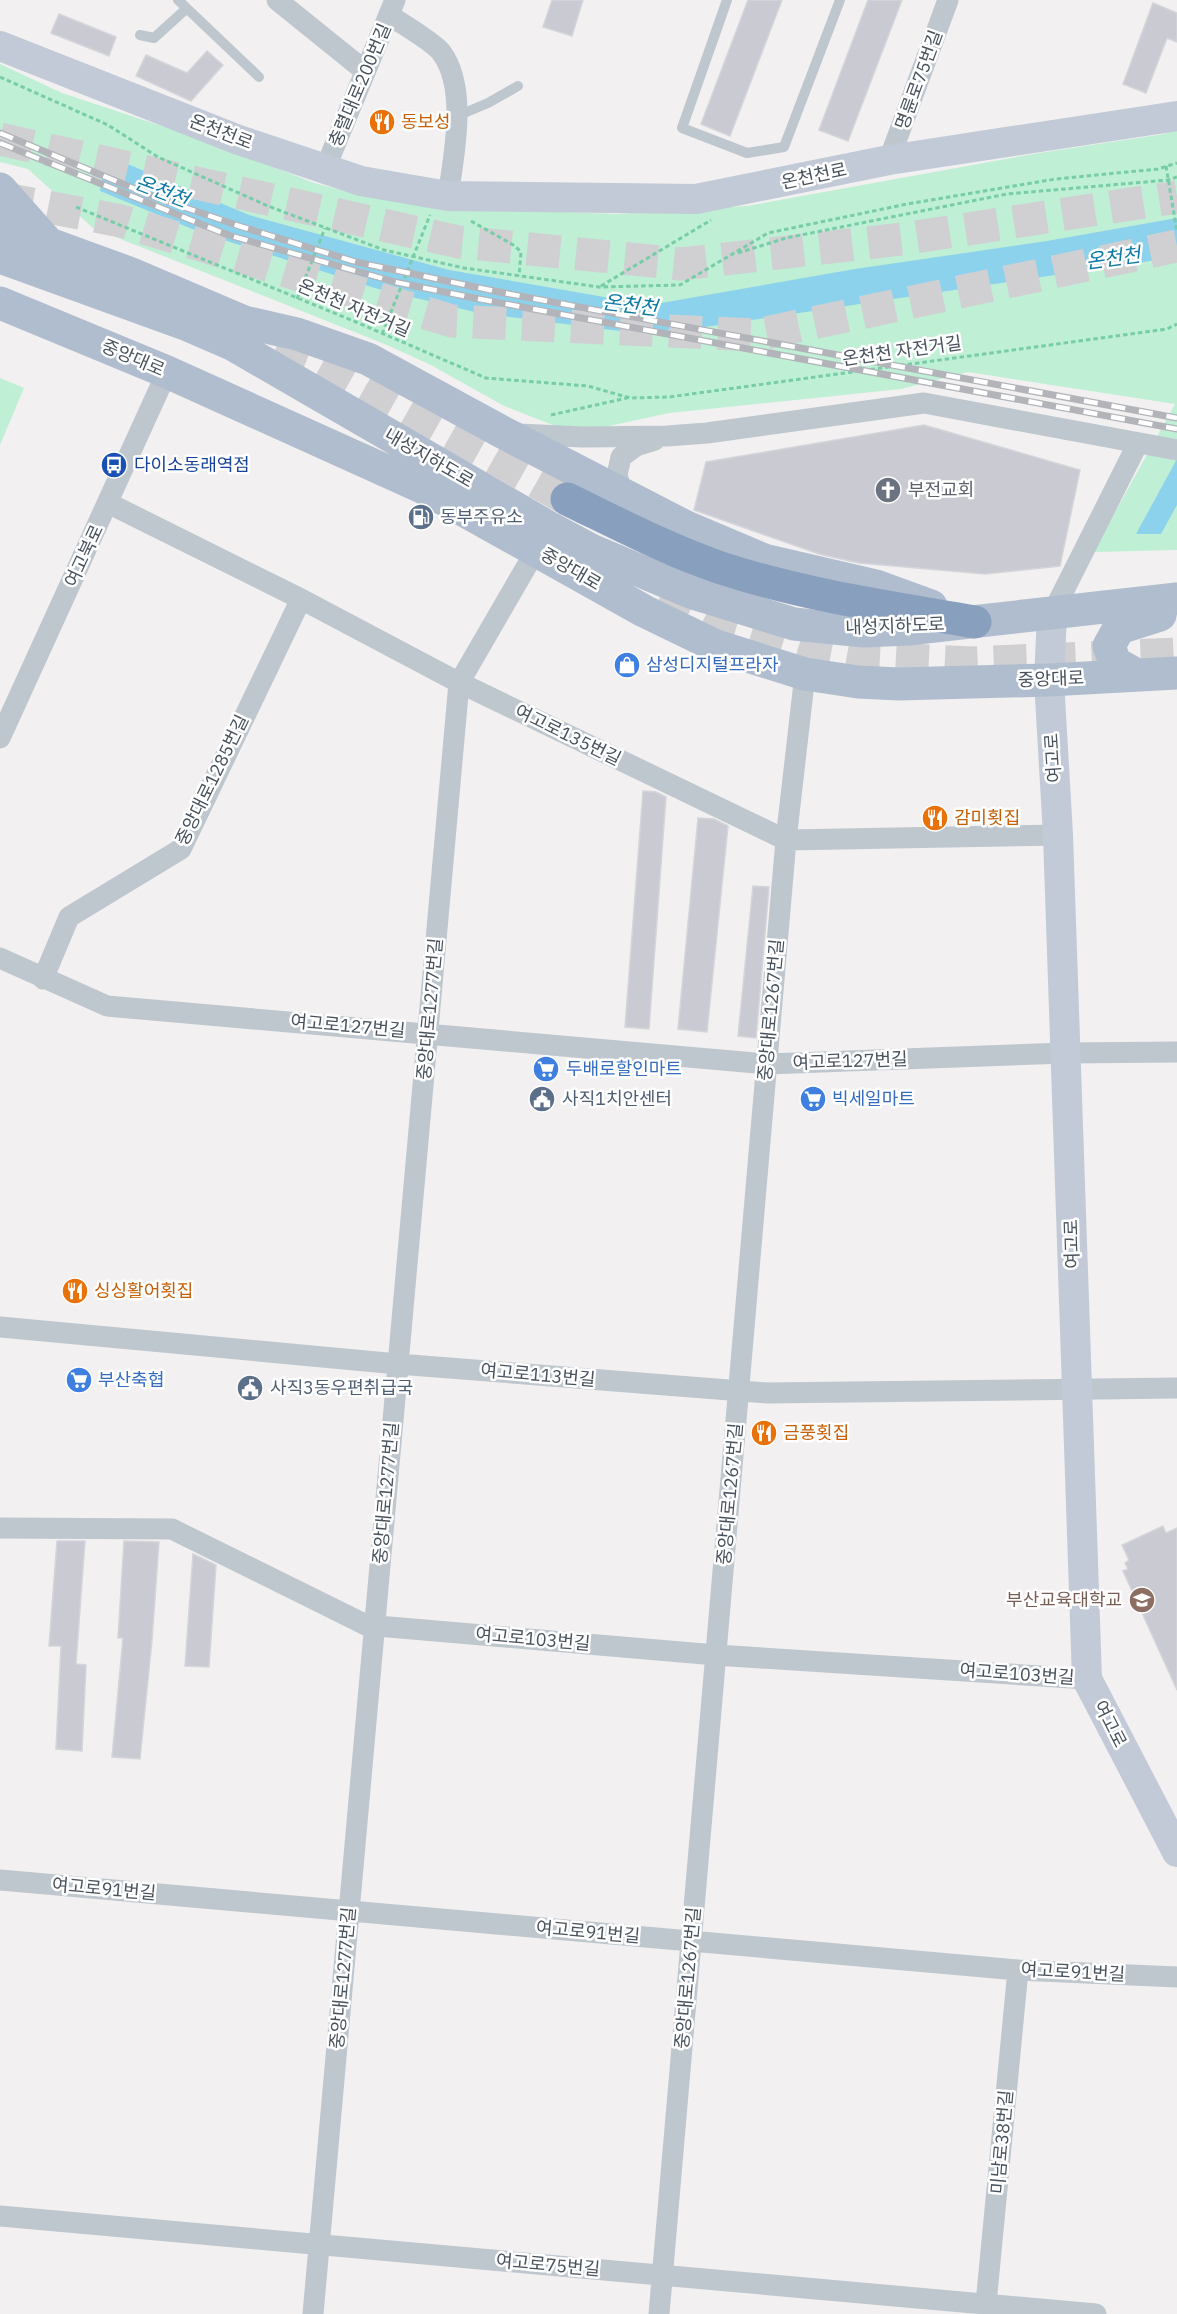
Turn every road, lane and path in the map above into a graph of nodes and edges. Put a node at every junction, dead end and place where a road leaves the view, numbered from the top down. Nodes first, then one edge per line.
1 (178, 0) edge
2 (277, 0) edge
3 (727, 0) edge
4 (840, 0) edge
5 (948, 0) edge
6 (392, 7) edge
7 (186, 9) junction
8 (140, 36) dead end
9 (0, 46) edge
10 (365, 71) junction
11 (259, 77) dead end
12 (518, 86) dead end
13 (457, 116) junction
14 (1177, 116) edge
15 (889, 160) junction
16 (1166, 166) dead end
17 (325, 169) junction
18 (1177, 177) edge
19 (1168, 180) junction
20 (0, 189) edge
21 (722, 195) junction
22 (440, 202) junction
23 (76, 207) dead end
24 (469, 220) dead end
25 (0, 226) edge
26 (325, 228) dead end
27 (1177, 232) edge
28 (50, 245) junction
29 (730, 255) dead end
30 (0, 257) edge
31 (0, 275) edge
32 (519, 276) dead end
33 (599, 287) dead end
34 (297, 298) junction
35 (0, 303) edge
36 (1177, 324) edge
37 (380, 337) dead end
38 (167, 372) junction
39 (630, 398) junction
40 (546, 416) dead end
41 (504, 433) junction
42 (667, 436) junction
43 (1138, 443) junction
44 (1177, 450) edge
45 (424, 488) junction
46 (623, 495) junction
47 (567, 499) tunnel mouth
48 (108, 503) junction
49 (536, 549) junction
50 (301, 599) junction
51 (1177, 599) edge
52 (1177, 605) edge
53 (1052, 614) junction
54 (975, 622) junction
55 (1177, 673) edge
56 (805, 674) junction
57 (1137, 675) junction
58 (1048, 680) junction
59 (459, 683) junction
60 (0, 738) edge
61 (1058, 835) junction
62 (786, 840) junction
63 (0, 958) edge
64 (43, 979) junction
65 (428, 1033) junction
66 (1177, 1052) edge
67 (1065, 1053) junction
68 (767, 1064) junction
69 (0, 1327) edge
70 (398, 1364) junction
71 (1177, 1388) edge
72 (1077, 1390) junction
73 (739, 1391) junction
74 (0, 1528) edge
75 (375, 1625) junction
76 (716, 1655) junction
77 (1087, 1679) junction
78 (1177, 1852) edge
79 (0, 1880) edge
80 (349, 1911) junction
81 (691, 1941) junction
82 (1018, 1970) junction
83 (1177, 1977) edge
84 (0, 2216) edge
85 (319, 2245) junction
86 (663, 2275) junction
87 (986, 2309) edge
88 (313, 2314) edge
89 (659, 2314) edge
90 (1096, 2314) edge

1 - 7 lane
2 - 10 street
3 - 4 lane
5 - 15 street, 명륜로75번길
6 - 10 street, 충렬대로200번길
6 - 13 street
7 - 8 lane
7 - 11 lane
9 - 17 main road, 온천천로
10 - 17 street, 충렬대로200번길
12 - 13 lane
13 - 22 street
14 - 15 main road, 온천천로
15 - 21 main road, 온천천로
16 - 19 path
17 - 22 main road, 온천천로
18 - 19 path
19 - 27 path
19 - 29 path
20 - 28 main road
21 - 22 main road, 온천천로
21 - 33 path
22 - 37 path
23 - 34 path, 온천천 자전거길
24 - 32 path
25 - 28 main road
26 - 34 path
28 - 41 main road
30 - 54 main road, 내성지하도로
31 - 45 main road, 내성지하도로
34 - 39 path, 온천천 자전거길
35 - 38 main road, 중앙대로
36 - 39 path, 온천천 자전거길
38 - 45 main road, 중앙대로
38 - 48 street, 여고북로
39 - 40 path, 온천천 자전거길
41 - 42 street
41 - 46 main road
42 - 43 street
42 - 46 street
43 - 44 street
43 - 53 street
45 - 49 main road, 중앙대로
46 - 54 main road
47 - 54 highway
48 - 50 street, 여고로135번길
48 - 60 street, 여고북로
49 - 56 main road, 중앙대로
49 - 59 street, 중앙대로1277번길
50 - 59 street, 여고로135번길
50 - 64 street, 중앙대로1285번길
51 - 53 main road
52 - 57 main road
53 - 54 main road
53 - 58 main road, 여고로
55 - 57 main road, 중앙대로
56 - 58 main road, 중앙대로
56 - 62 street, 중앙대로1267번길
57 - 58 main road, 중앙대로
58 - 61 main road, 여고로
59 - 62 street, 여고로135번길
59 - 65 street, 중앙대로1277번길
61 - 62 street, 여고로135번길
61 - 67 main road, 여고로
62 - 68 street, 중앙대로1267번길
63 - 64 street, 여고로127번길
64 - 65 street, 여고로127번길
65 - 68 street, 여고로127번길
65 - 70 street, 중앙대로1277번길
66 - 67 street, 여고로127번길
67 - 68 street, 여고로127번길
67 - 72 main road, 여고로
68 - 73 street, 중앙대로1267번길
69 - 70 street, 여고로113번길
70 - 73 street, 여고로113번길
70 - 75 street, 중앙대로1277번길
71 - 72 street, 여고로113번길
72 - 73 street, 여고로113번길
72 - 77 main road, 여고로
73 - 76 street, 중앙대로1267번길
74 - 75 street, 여고로103번길
75 - 76 street, 여고로103번길
75 - 80 street, 중앙대로1277번길
76 - 77 street, 여고로103번길
76 - 81 street, 중앙대로1267번길
77 - 78 main road, 여고로
79 - 80 street, 여고로91번길
80 - 81 street, 여고로91번길
80 - 85 street, 중앙대로1277번길
81 - 82 street, 여고로91번길
81 - 86 street, 중앙대로1267번길
82 - 83 street, 여고로91번길
82 - 87 street, 미남로38번길
84 - 85 street, 여고로75번길
85 - 86 street, 여고로75번길
85 - 88 street, 중앙대로1277번길
86 - 87 street, 여고로75번길
86 - 89 street, 중앙대로1267번길
87 - 90 street, 여고로75번길

